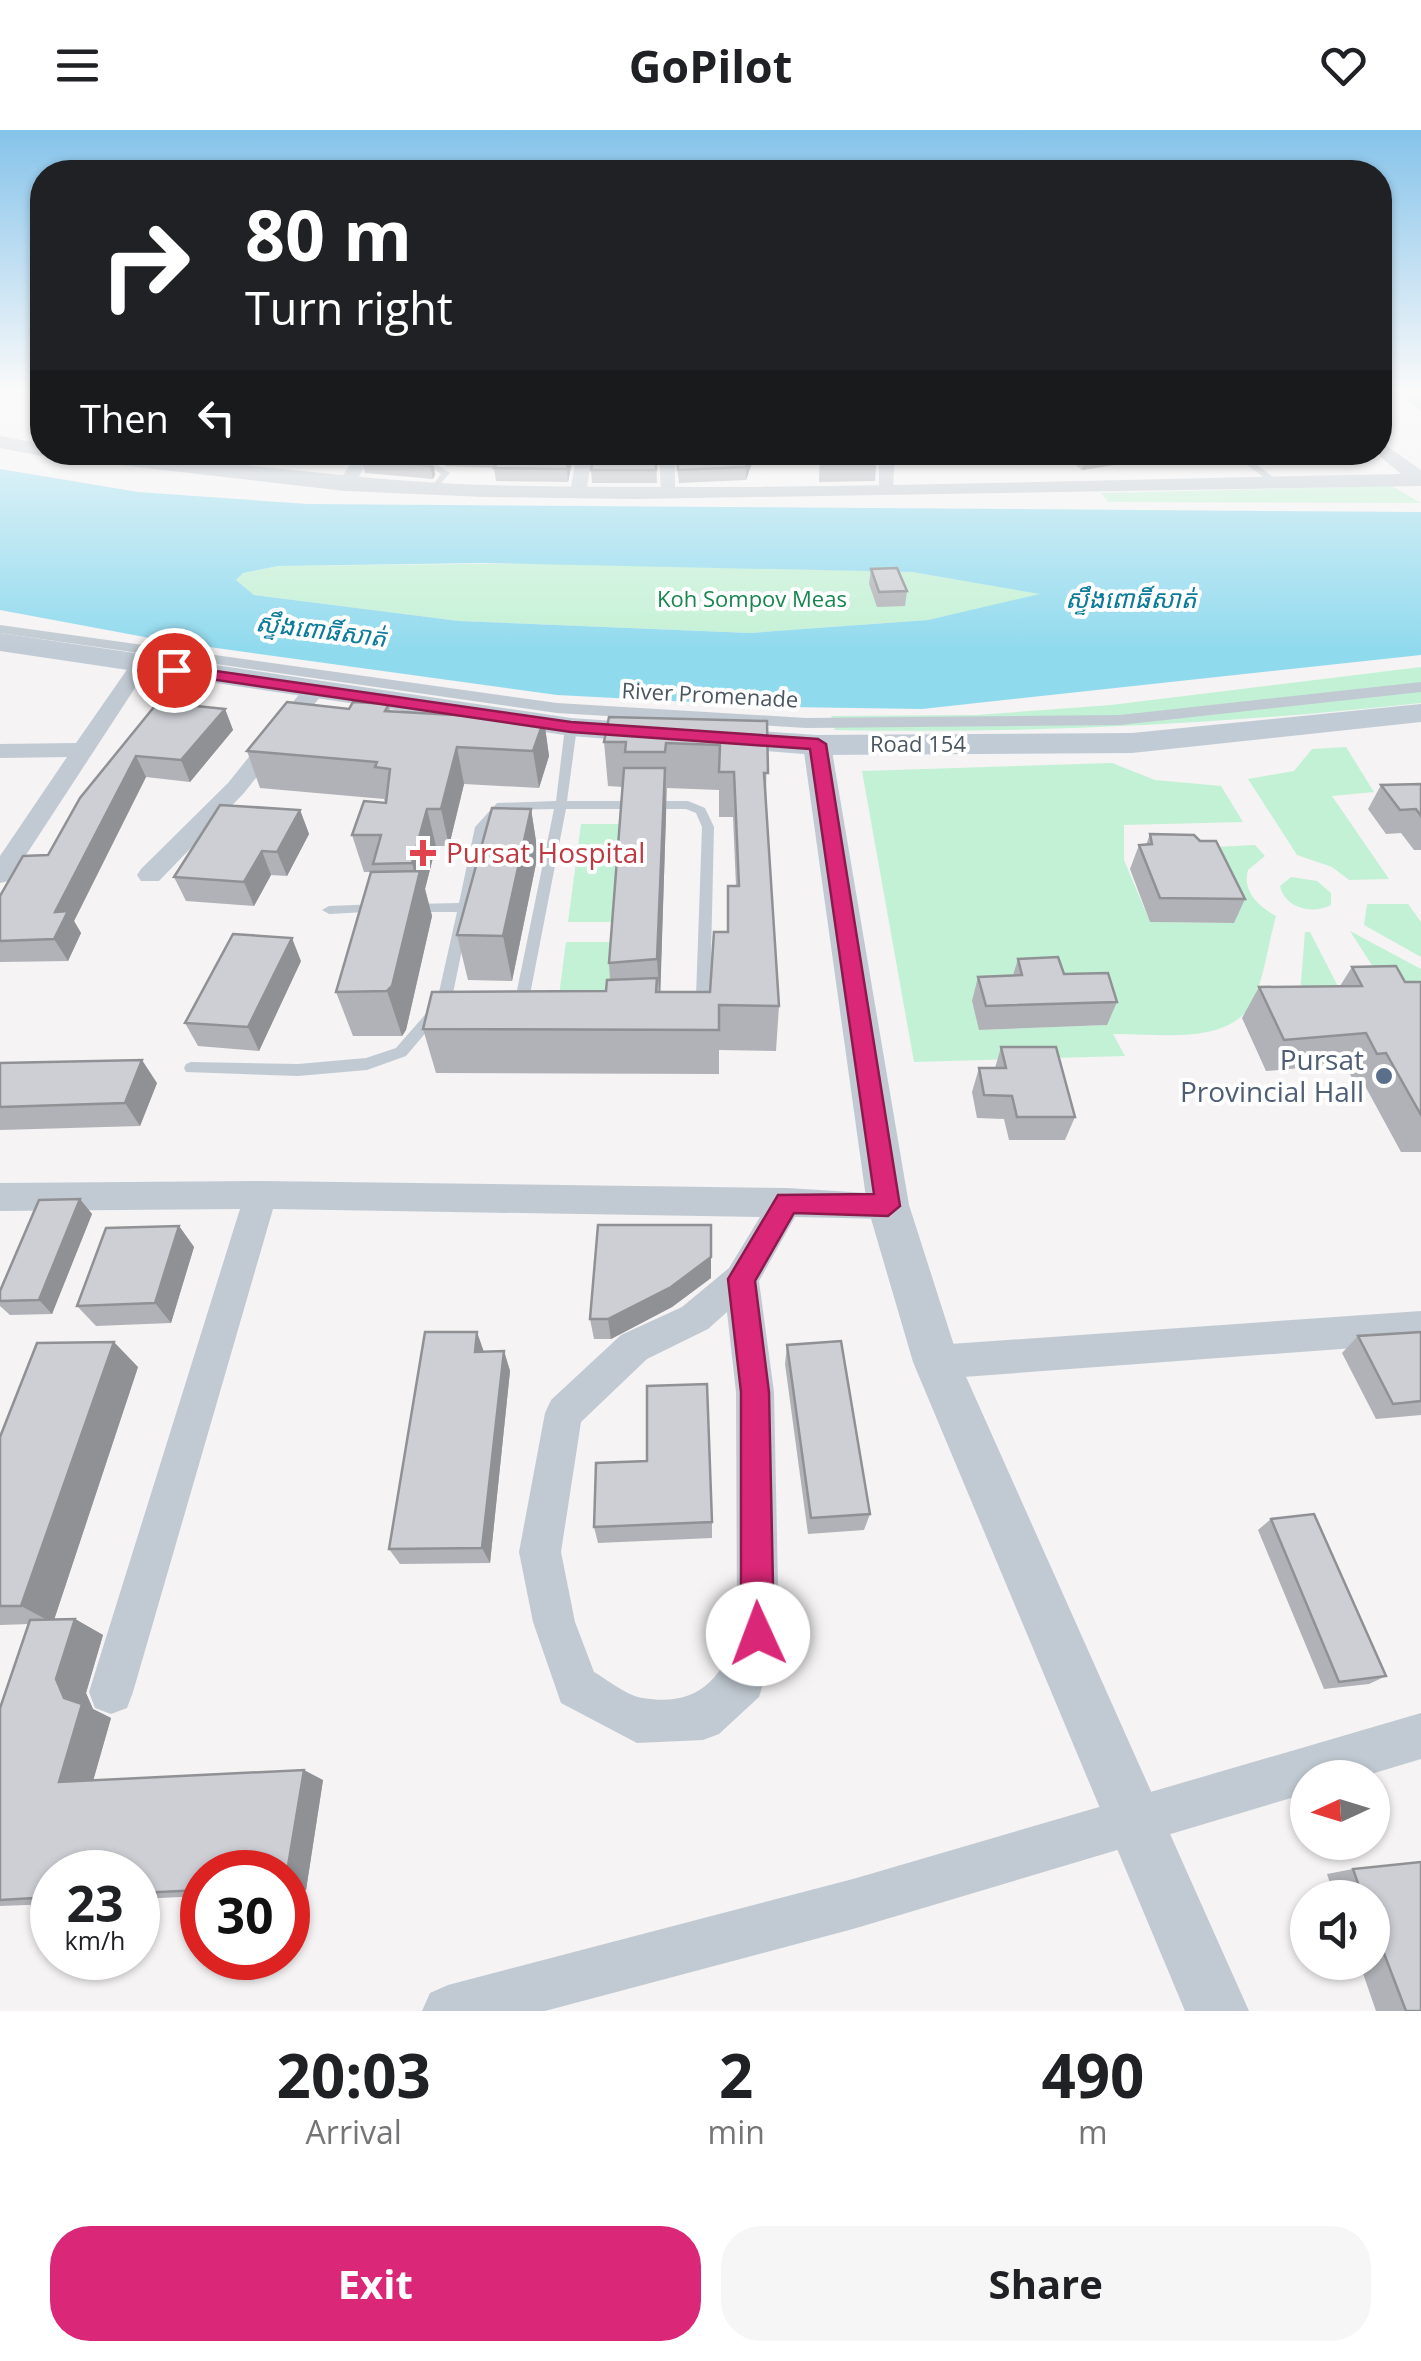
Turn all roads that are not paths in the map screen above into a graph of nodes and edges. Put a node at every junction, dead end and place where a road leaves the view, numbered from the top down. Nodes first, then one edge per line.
1 (267, 476) edge
2 (350, 476) edge
3 (444, 476) edge
4 (581, 476) edge
5 (668, 476) edge
6 (887, 476) edge
7 (1267, 476) edge
8 (1421, 480) edge
9 (1277, 483) junction
10 (344, 485) junction
11 (887, 488) junction
12 (434, 489) junction
13 (669, 492) junction
14 (578, 493) junction
15 (0, 629) edge
16 (0, 642) edge
17 (140, 664) junction
18 (1421, 687) edge
19 (313, 692) junction
20 (1421, 713) edge
21 (571, 727) junction
22 (812, 734) junction
23 (83, 750) junction
24 (0, 751) edge
25 (561, 805) junction
26 (0, 875) edge
27 (150, 876) dead end
28 (464, 907) junction
29 (330, 910) dead end
30 (506, 1009) edge
31 (522, 1010) junction
32 (542, 1010) edge
33 (674, 1013) edge
34 (191, 1068) dead end
35 (0, 1196) edge
36 (261, 1196) junction
37 (787, 1202) junction
38 (888, 1206) junction
39 (741, 1279) junction
40 (1421, 1327) edge
41 (936, 1362) junction
42 (111, 1692) dead end
43 (1421, 1736) edge
44 (1132, 1822) junction
45 (448, 2011) edge
46 (1216, 2011) edge

1 - 10 street
2 - 10 street
3 - 12 lane
4 - 14 street
5 - 13 street
6 - 11 street
7 - 9 lane
8 - 9 street
9 - 11 street
10 - 12 street
11 - 13 street
12 - 14 street
13 - 14 street
15 - 22 street, River Promenade
16 - 17 main road, Road 154
17 - 19 main road, Road 154
17 - 23 street
18 - 22 street, River Promenade
19 - 21 main road, Road 154
19 - 27 street
20 - 22 main road, Road 154
21 - 22 main road, Road 154
21 - 25 lane
22 - 38 street
23 - 24 street
23 - 26 street
25 - 28 lane
25 - 31 lane
25 - 33 lane
28 - 29 lane
28 - 34 lane
30 - 31 lane
31 - 32 lane
35 - 36 street
36 - 37 street
36 - 42 street
37 - 38 street
37 - 39 street
38 - 41 street
39 - 39 street
40 - 41 street
41 - 44 street
43 - 44 street
44 - 45 street
44 - 46 street

